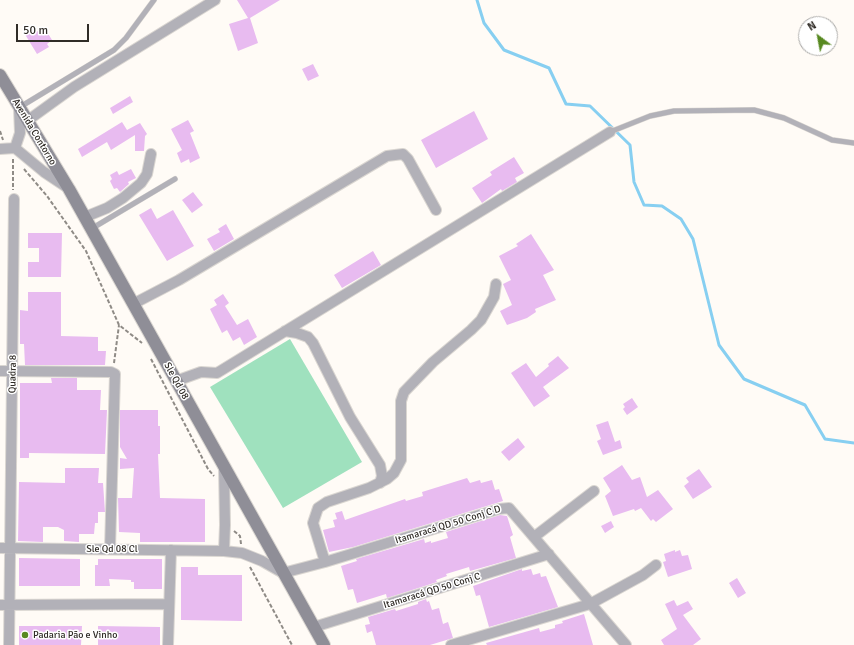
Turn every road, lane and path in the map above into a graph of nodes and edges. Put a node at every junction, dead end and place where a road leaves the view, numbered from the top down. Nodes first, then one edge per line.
1 (154, 0) edge
2 (216, 0) edge
3 (0, 75) edge
4 (19, 108) junction
5 (27, 121) junction
6 (0, 131) edge
7 (610, 132) joint
8 (854, 143) edge
9 (7, 149) edge
10 (152, 154) dead end
11 (13, 159) junction
12 (175, 179) dead end
13 (69, 189) junction
14 (14, 199) joint
15 (436, 210) dead end
16 (85, 217) junction
17 (91, 229) junction
18 (496, 284) dead end
19 (133, 304) junction
20 (119, 325) junction
21 (285, 331) junction
22 (144, 346) dead end
23 (147, 353) dead end
24 (0, 371) edge
25 (13, 371) junction
26 (113, 373) junction
27 (176, 381) junction
28 (224, 467) junction
29 (380, 483) junction
30 (225, 487) junction
31 (594, 491) dead end
32 (226, 525) junction
33 (534, 537) junction
34 (5, 548) edge
35 (110, 549) junction
36 (171, 550) junction
37 (224, 551) junction
38 (242, 552) junction
39 (549, 554) junction
40 (325, 562) junction
41 (656, 565) dead end
42 (283, 573) junction
43 (168, 604) junction
44 (590, 604) junction
45 (0, 605) edge
46 (11, 605) junction
47 (314, 627) junction
48 (487, 640) edge
49 (320, 643) edge
50 (9, 645) edge
51 (168, 645) edge
52 (292, 645) edge
53 (451, 645) edge
54 (626, 645) edge

1 - 4 lane
2 - 5 street
3 - 4 street, Avenida Contorno
4 - 5 street, Avenida Contorno
4 - 9 street
5 - 13 street, Avenida Contorno
6 - 9 path
7 - 8 lane
7 - 21 street
9 - 11 path
9 - 13 street
10 - 16 street
11 - 14 path
11 - 20 path
12 - 17 lane
13 - 16 street, Sle Qd 08
14 - 25 street, Quadra 8
15 - 19 street
16 - 17 street, Sle Qd 08
17 - 19 street, Sle Qd 08
18 - 29 street
19 - 27 street, Sle Qd 08
20 - 22 path
20 - 26 path
21 - 27 street
21 - 29 street
23 - 30 path
24 - 25 street
25 - 26 street
25 - 34 street, Quadra 8
26 - 35 street
27 - 28 street, Sle Qd 08
28 - 30 street
28 - 42 street, Sle Qd 08
29 - 40 street
30 - 32 street
31 - 33 street
32 - 37 street
32 - 38 path
33 - 39 street, Itamaracá QD 50 Conj C D
33 - 40 street, Itamaracá QD 50 Conj C D
34 - 35 street, Sle Qd 08 Cl
34 - 46 street
35 - 36 street, Sle Qd 08 Cl
36 - 37 street, Sle Qd 08 Cl
36 - 43 street
37 - 38 street, Sle Qd 08 Cl
38 - 42 street
38 - 52 path
39 - 44 street, Itamaracá QD 50 Conj C D
39 - 47 street, Itamaracá QD 50 Conj C
40 - 42 street, Itamaracá QD 50 Conj C D
41 - 44 street
42 - 47 street
43 - 46 street
43 - 51 street
44 - 48 street
44 - 54 street, Itamaracá QD 50 Conj C D
45 - 46 street
46 - 50 street
47 - 49 street
48 - 53 street

